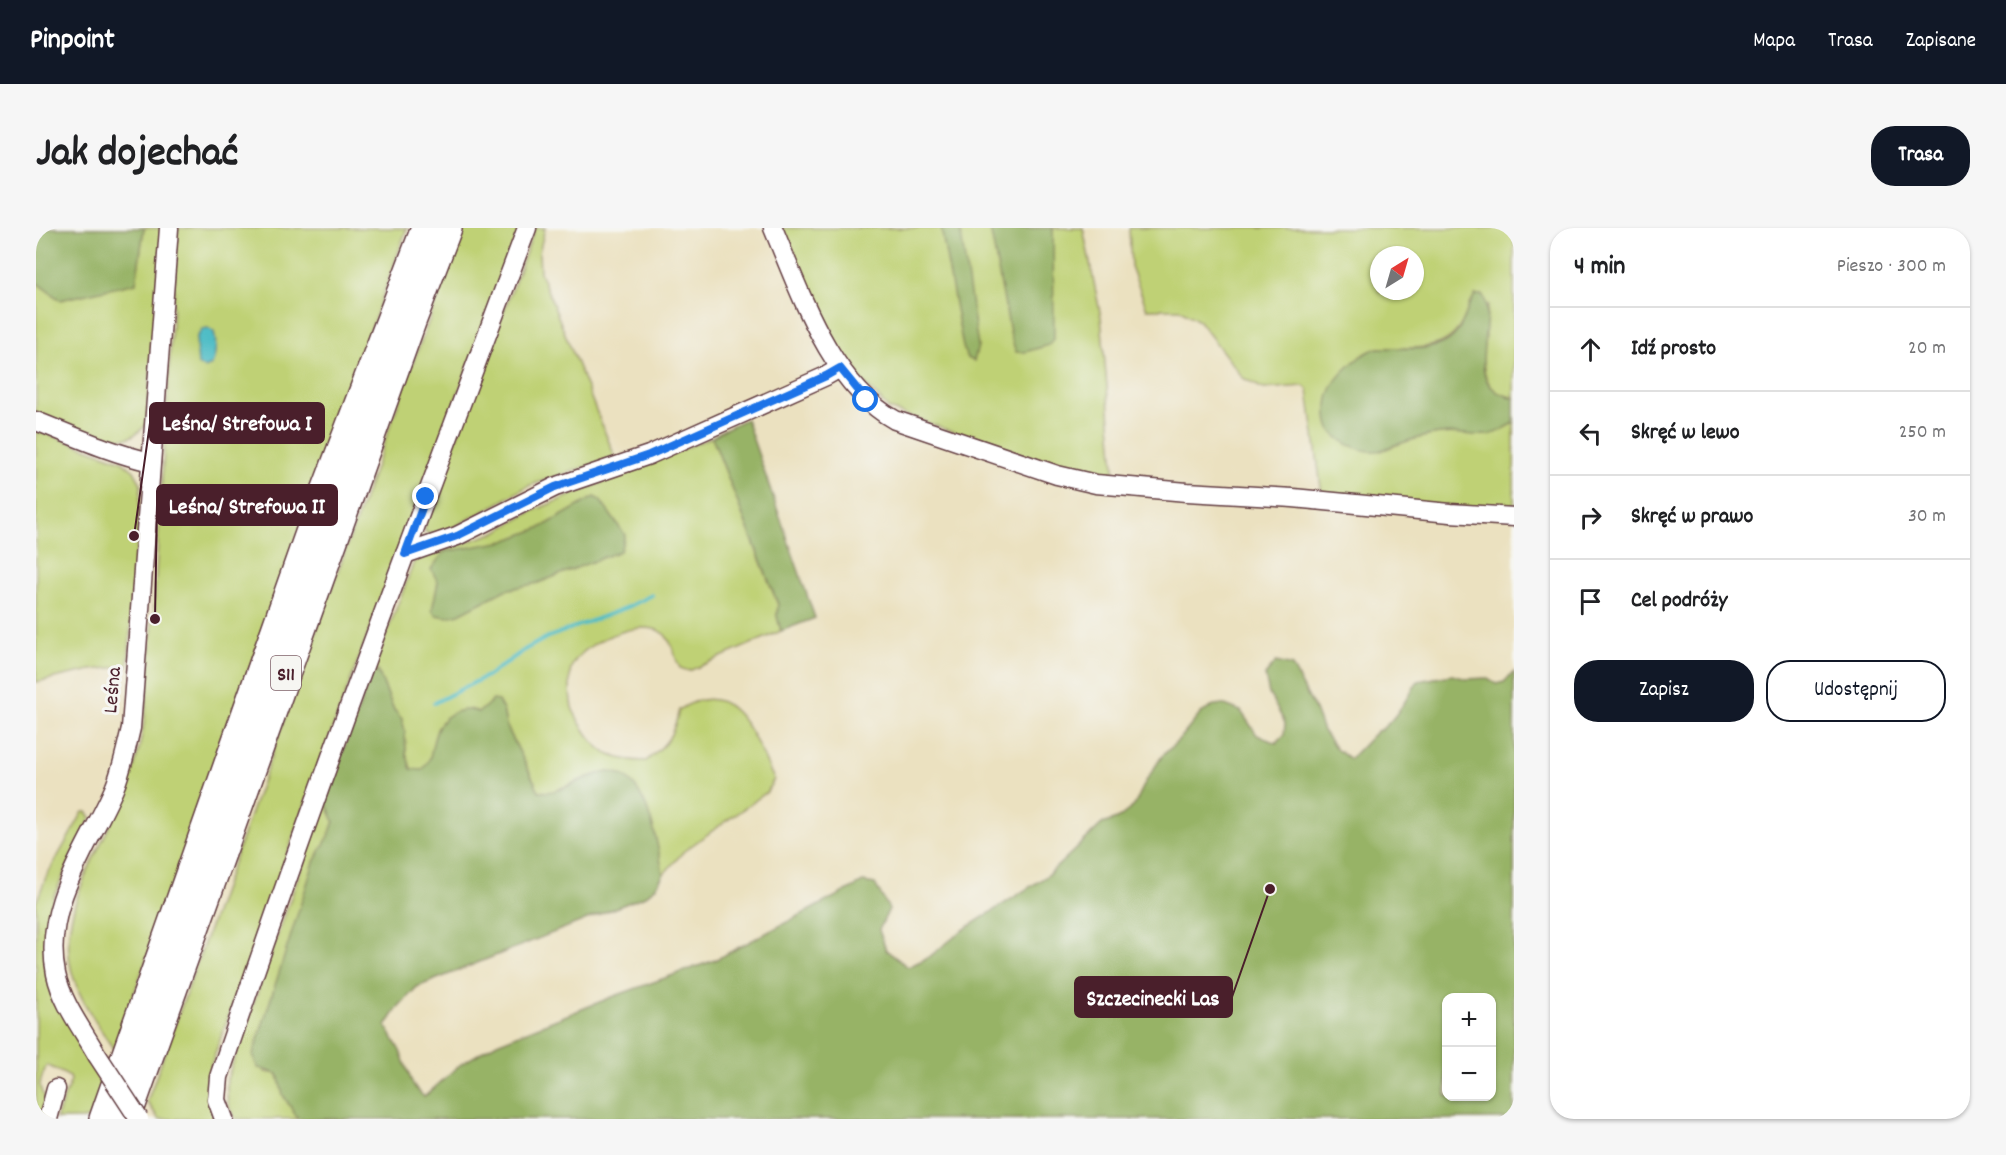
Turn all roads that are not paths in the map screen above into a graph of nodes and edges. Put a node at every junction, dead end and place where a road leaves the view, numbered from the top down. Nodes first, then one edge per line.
1 (169, 228) edge
2 (425, 228) edge
3 (448, 228) edge
4 (527, 228) edge
5 (773, 228) edge
6 (840, 368) junction
7 (36, 421) edge
8 (151, 456) junction
9 (1514, 517) edge
10 (405, 554) junction
11 (56, 1089) dead end
12 (48, 1119) edge
13 (103, 1119) edge
14 (127, 1119) edge
15 (139, 1119) edge
16 (224, 1119) edge

1 - 8 street, Leśna
2 - 13 highway, S11
3 - 14 highway, S11
4 - 10 street
5 - 6 street
6 - 9 street
6 - 10 street
7 - 8 street
8 - 15 street, Leśna, bridge
10 - 16 street
11 - 12 street

